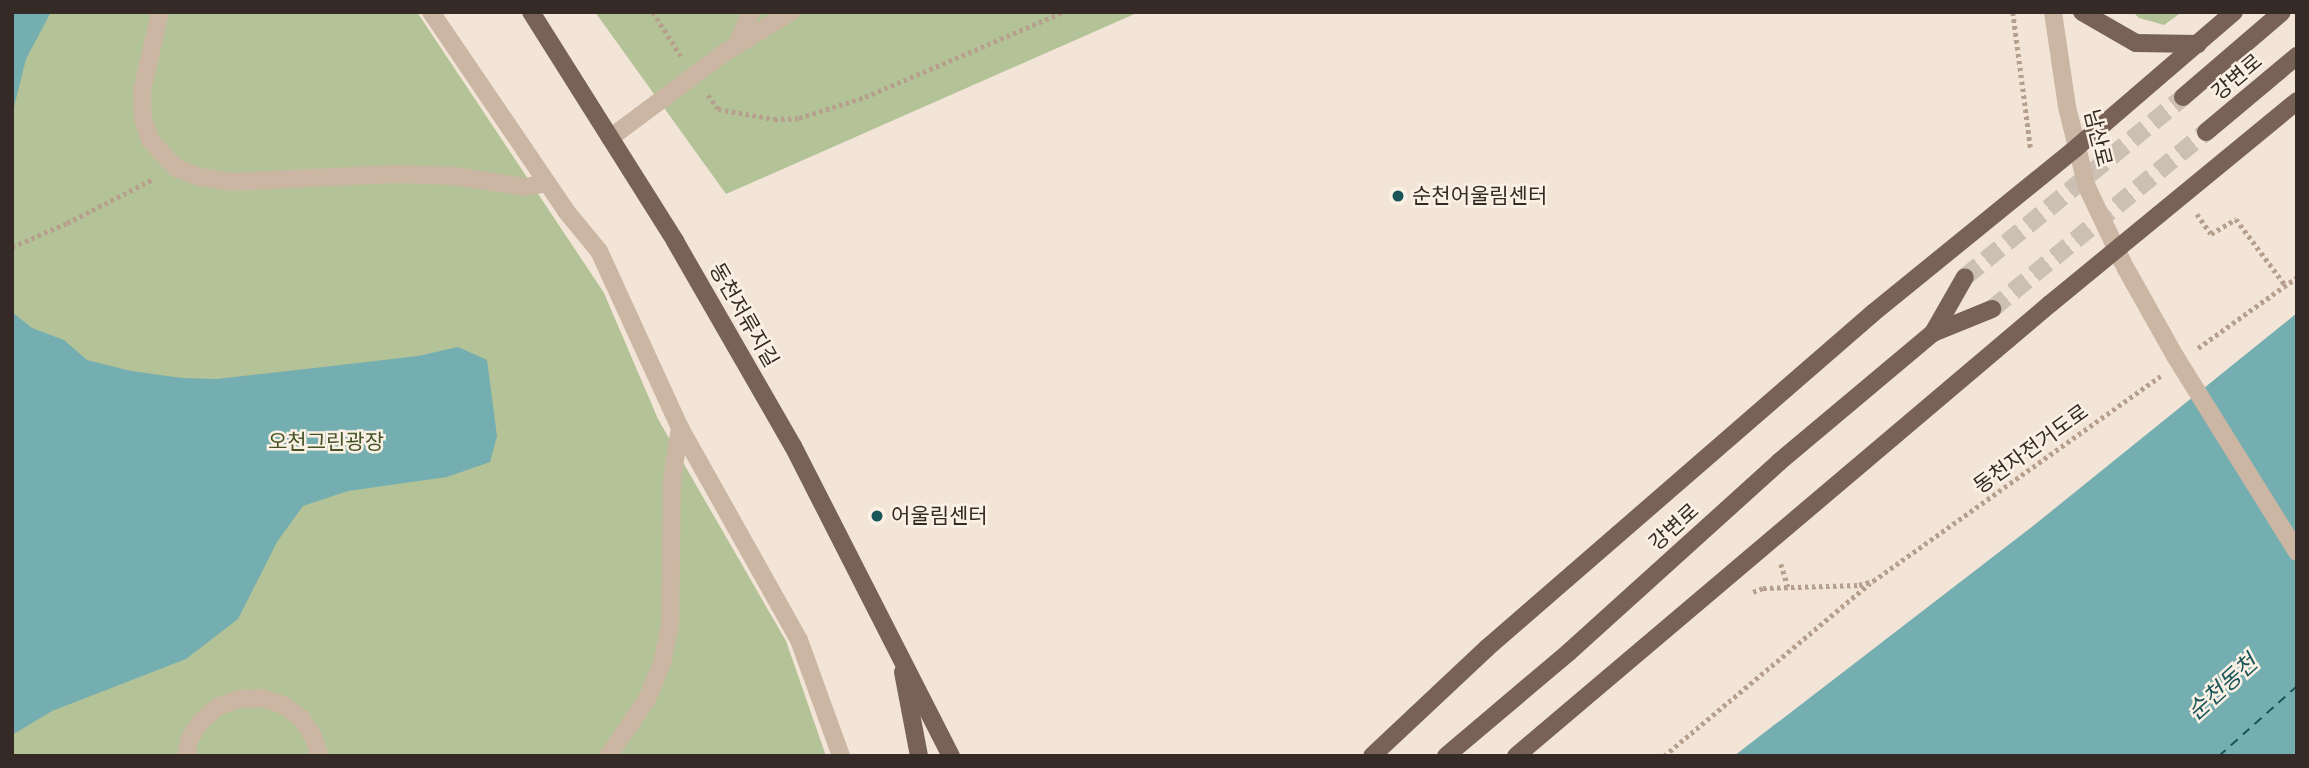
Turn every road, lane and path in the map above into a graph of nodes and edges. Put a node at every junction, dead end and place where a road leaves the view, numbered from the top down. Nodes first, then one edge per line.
1 (160, 12) edge
2 (431, 12) edge
3 (531, 12) edge
4 (653, 12) edge
5 (751, 12) edge
6 (791, 12) edge
7 (1063, 12) edge
8 (2013, 12) edge
9 (2053, 12) edge
10 (2082, 12) edge
11 (2234, 12) edge
12 (2283, 12) edge
13 (2198, 44) junction
14 (736, 46) junction
15 (2297, 56) edge
16 (694, 76) junction
17 (2183, 97) tunnel mouth
18 (2297, 102) edge
19 (2206, 132) tunnel mouth
20 (610, 138) junction
21 (2077, 146) junction
22 (176, 168) junction
23 (2035, 181) junction
24 (547, 183) junction
25 (2197, 214) dead end
26 (12, 247) edge
27 (2116, 250) junction
28 (1965, 277) tunnel mouth
29 (2297, 277) edge
30 (2286, 285) junction
31 (1992, 309) tunnel mouth
32 (1933, 333) junction
33 (2195, 351) dead end
34 (2161, 375) dead end
35 (680, 428) junction
36 (2297, 552) edge
37 (1780, 560) dead end
38 (1872, 581) junction
39 (1788, 587) junction
40 (1763, 588) dead end
41 (899, 651) junction
42 (186, 756) edge
43 (319, 756) edge
44 (608, 756) edge
45 (841, 756) edge
46 (919, 756) edge
47 (951, 756) edge
48 (1372, 756) edge
49 (1446, 756) edge
50 (1517, 756) edge
51 (1664, 756) edge

1 - 22 street
2 - 24 street
3 - 20 main road, 동천저류지길
4 - 16 path
5 - 14 street
6 - 14 street
7 - 16 path
8 - 23 path
9 - 21 street, 남산로
10 - 13 main road
11 - 13 main road
12 - 17 main road, 강변로
13 - 21 main road
14 - 16 street
15 - 19 main road, 강변로
16 - 20 street
18 - 27 main road
20 - 41 main road, 동천저류지길
21 - 23 main road
21 - 27 street, 남산로
22 - 24 street
22 - 26 path
23 - 48 main road
24 - 35 street
25 - 30 path
27 - 36 street, 남산로, bridge
27 - 50 main road
28 - 32 main road, 강변로
29 - 30 path
30 - 33 path
31 - 32 main road, 강변로
32 - 49 main road, 강변로
34 - 38 path, 동천자전거도로
35 - 44 street
35 - 45 street
37 - 39 path
38 - 39 path, 동천자전거도로
38 - 51 path
39 - 40 path, 동천자전거도로
41 - 46 main road
41 - 47 main road, 동천저류지길
42 - 43 street

